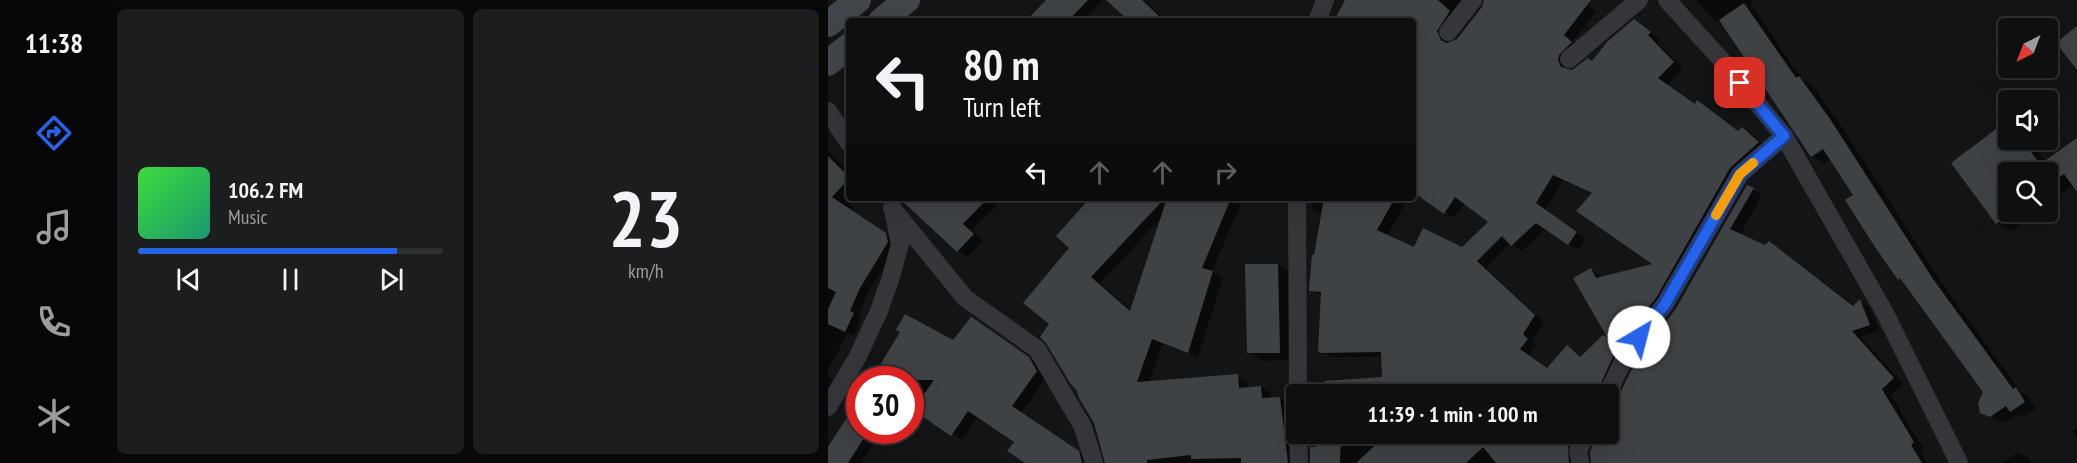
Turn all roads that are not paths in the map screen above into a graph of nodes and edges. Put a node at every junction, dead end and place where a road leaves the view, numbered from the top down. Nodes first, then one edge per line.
1 (858, 0) edge
2 (907, 0) edge
3 (1325, 0) edge
4 (1473, 0) edge
5 (1639, 0) edge
6 (1667, 0) edge
7 (885, 18) edge
8 (1318, 18) edge
9 (828, 24) edge
10 (1448, 32) dead end
11 (846, 48) edge
12 (1569, 59) dead end
13 (828, 63) edge
14 (828, 111) edge
15 (1784, 136) junction
16 (846, 138) edge
17 (1298, 201) edge
18 (889, 203) edge
19 (1298, 384) edge
20 (1612, 384) edge
21 (828, 407) edge
22 (1298, 444) edge
23 (1581, 444) edge
24 (1094, 463) edge
25 (1299, 463) edge
26 (1580, 463) edge
27 (1959, 463) edge

1 - 9 main road
2 - 7 main road
3 - 8 street
4 - 10 street
5 - 12 street
6 - 15 street
11 - 13 main road
14 - 16 street
15 - 20 street
15 - 27 street
17 - 19 street
18 - 21 street
18 - 24 street
22 - 25 street
23 - 26 street

